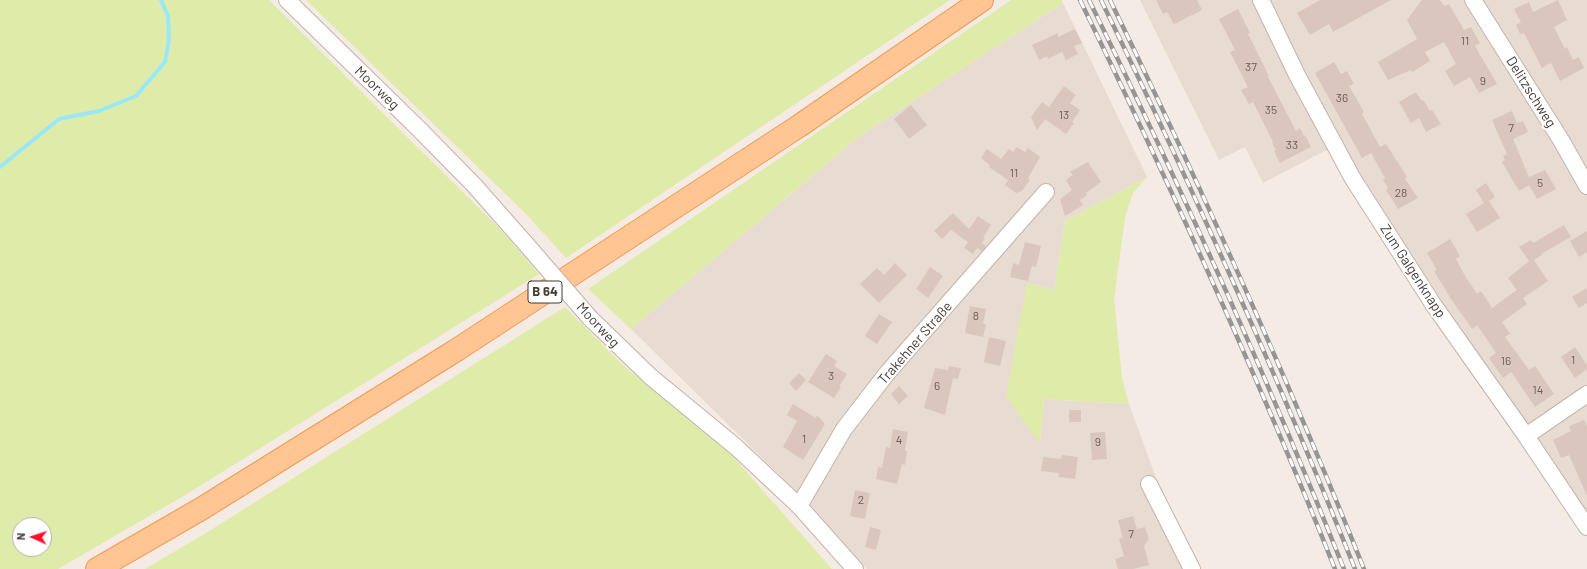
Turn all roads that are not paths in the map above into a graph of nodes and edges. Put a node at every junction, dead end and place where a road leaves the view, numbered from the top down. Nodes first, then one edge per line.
1 (286, 0) edge
2 (982, 0) edge
3 (1262, 0) edge
4 (1473, 0) edge
5 (1587, 186) edge
6 (1046, 192) dead end
7 (1587, 394) edge
8 (1526, 436) junction
9 (1148, 484) dead end
10 (799, 506) junction
11 (1587, 527) edge
12 (97, 569) edge
13 (855, 569) edge
14 (1192, 569) edge

1 - 10 street, Moorweg, bridge
2 - 12 main road, B 64
3 - 8 street, Zum Galgenknapp
4 - 5 street, Delitzschweg
6 - 10 street, Trakehner Straße
7 - 8 street
8 - 11 street, Zum Galgenknapp
9 - 14 street
10 - 13 street, Moorweg

